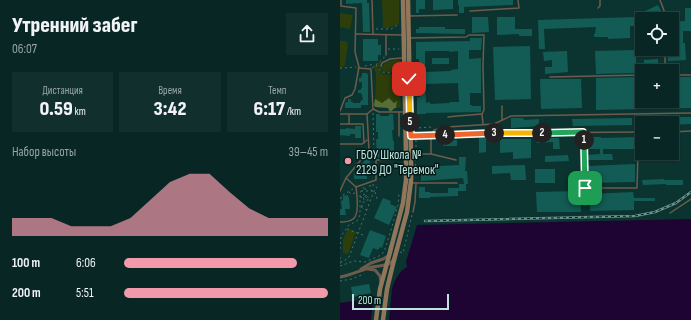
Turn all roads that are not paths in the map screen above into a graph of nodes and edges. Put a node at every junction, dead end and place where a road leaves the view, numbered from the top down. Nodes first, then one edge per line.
1 (341, 0) edge
2 (372, 0) edge
3 (403, 0) edge
4 (408, 0) edge
5 (518, 0) edge
6 (600, 0) edge
7 (660, 0) edge
8 (598, 8) dead end
9 (470, 11) dead end
10 (664, 12) edge
11 (457, 15) dead end
12 (408, 16) junction
13 (356, 34) junction
14 (373, 34) junction
15 (386, 35) junction
16 (403, 35) junction
17 (408, 38) junction
18 (386, 55) dead end
19 (404, 58) junction
20 (381, 66) dead end
21 (358, 68) junction
22 (635, 75) edge
23 (679, 75) edge
24 (691, 75) edge
25 (550, 77) dead end
26 (502, 106) dead end
27 (373, 109) junction
28 (399, 112) junction
29 (405, 112) junction
30 (457, 112) dead end
31 (340, 113) edge
32 (691, 113) edge
33 (367, 114) junction
34 (482, 114) junction
35 (349, 115) junction
36 (457, 116) junction
37 (448, 117) dead end
38 (502, 120) junction
39 (340, 124) edge
40 (349, 124) junction
41 (483, 124) junction
42 (691, 131) edge
43 (583, 132) junction
44 (635, 132) edge
45 (679, 132) edge
46 (431, 135) junction
47 (400, 136) dead end
48 (411, 136) junction
49 (367, 140) dead end
50 (364, 143) junction
51 (340, 144) edge
52 (369, 150) junction
53 (411, 154) junction
54 (431, 154) junction
55 (375, 159) junction
56 (406, 159) junction
57 (456, 160) dead end
58 (638, 160) edge
59 (346, 178) junction
60 (413, 183) junction
61 (457, 183) dead end
62 (356, 187) junction
63 (585, 188) junction
64 (340, 191) edge
65 (691, 199) edge
66 (585, 205) dead end
67 (413, 212) road end
68 (670, 213) dead end
69 (340, 222) edge
70 (397, 251) junction
71 (390, 252) junction
72 (394, 260) junction
73 (386, 266) junction
74 (364, 270) junction
75 (340, 277) edge
76 (381, 283) junction
77 (376, 320) edge
78 (383, 320) edge

1 - 13 lane
2 - 14 lane
3 - 16 main road
4 - 12 main road
5 - 9 lane
6 - 8 lane
7 - 10 lane
11 - 12 lane
12 - 17 main road
13 - 14 lane
13 - 21 lane
14 - 15 lane
15 - 16 lane
15 - 18 lane
16 - 19 main road
17 - 34 lane
17 - 48 main road
19 - 20 lane
19 - 29 main road
21 - 27 lane
21 - 31 lane
22 - 25 lane
23 - 24 lane
26 - 38 lane
27 - 28 lane
27 - 33 lane
28 - 29 lane
28 - 47 lane
29 - 56 main road
30 - 36 lane
31 - 35 lane
32 - 38 lane
33 - 35 lane
33 - 52 lane
34 - 36 lane
34 - 41 lane
35 - 40 lane
36 - 37 lane
38 - 41 lane
39 - 40 lane
40 - 50 lane
41 - 46 lane
42 - 45 lane
43 - 44 lane
43 - 46 lane
43 - 63 lane
46 - 48 lane
46 - 54 lane
48 - 53 main road
49 - 50 lane
50 - 51 lane
52 - 55 lane
52 - 59 lane
53 - 54 lane
53 - 60 main road
54 - 57 lane
55 - 56 lane
55 - 62 lane
56 - 71 main road
58 - 63 lane
59 - 62 lane
59 - 64 lane
60 - 61 lane
60 - 67 lane
60 - 70 main road
62 - 69 lane
63 - 66 lane
65 - 68 lane
70 - 71 street, bridge
70 - 72 main road, bridge
71 - 73 main road
71 - 74 street
72 - 73 street
72 - 78 main road
73 - 74 street
73 - 76 main road
74 - 75 street
74 - 76 street
76 - 77 main road

